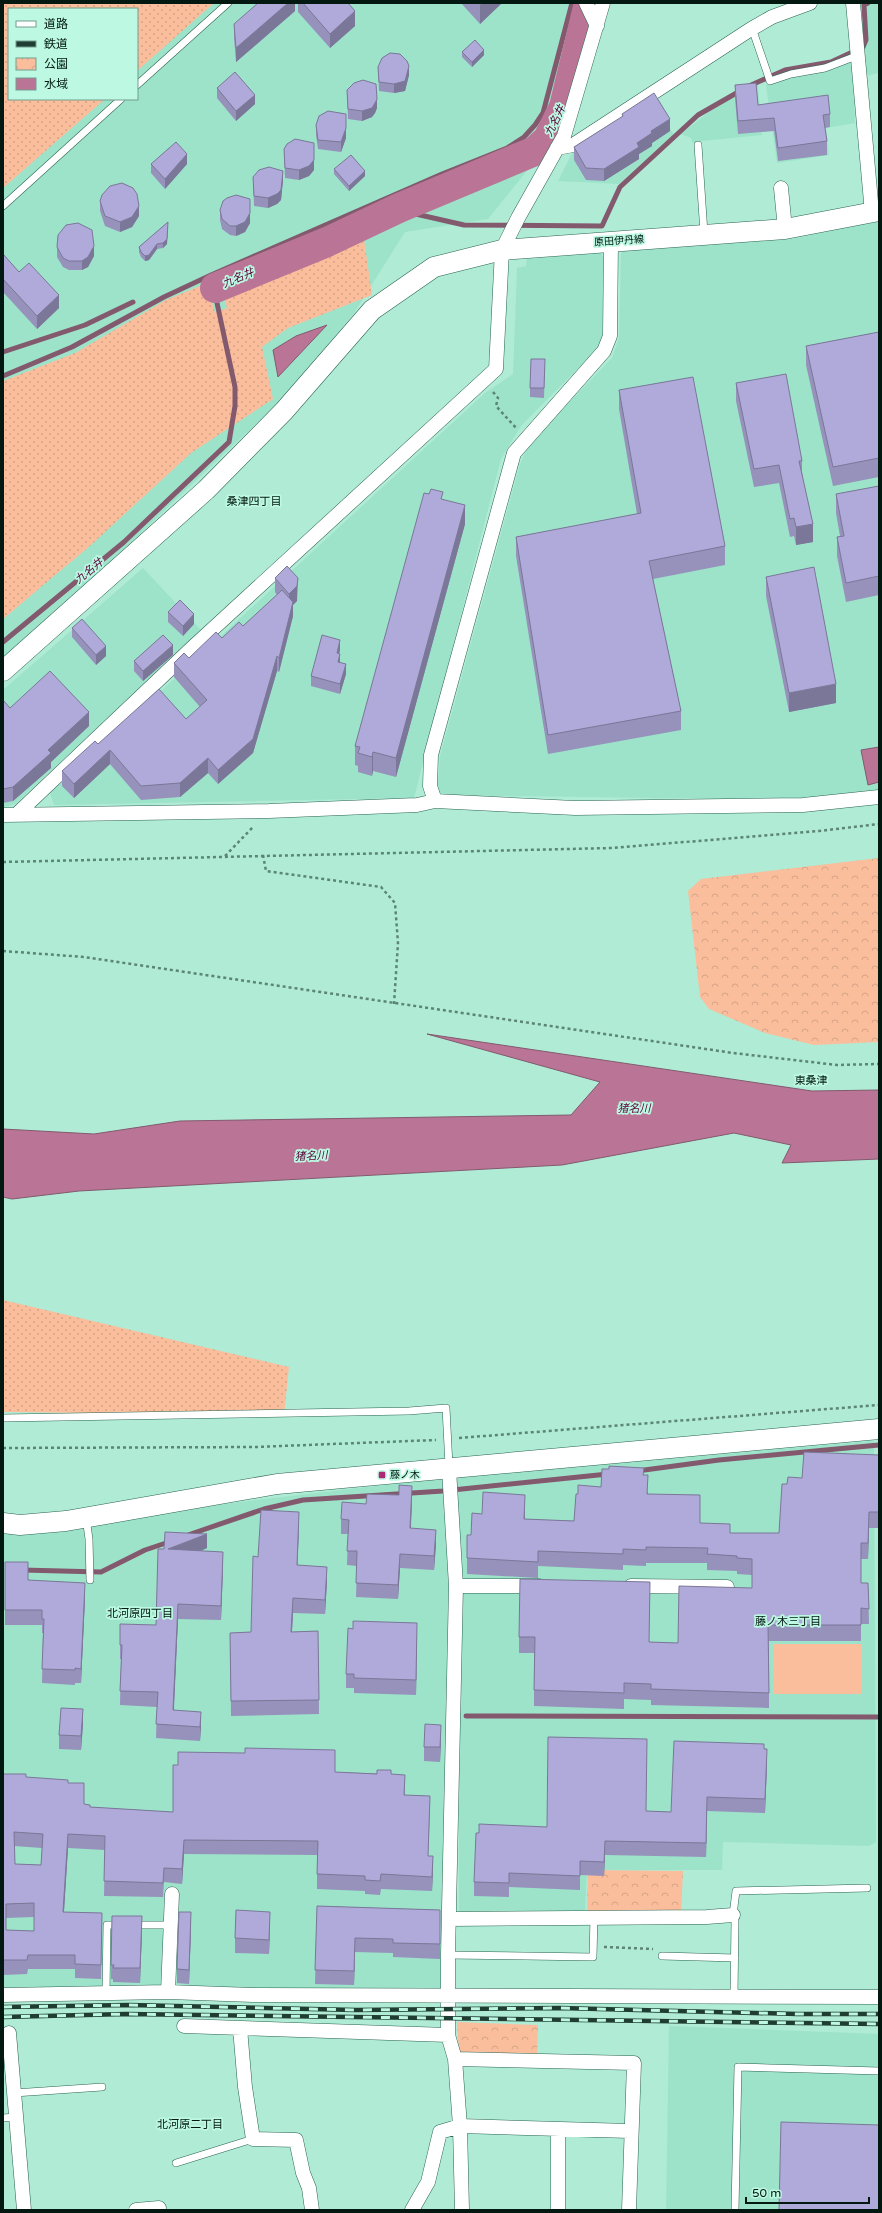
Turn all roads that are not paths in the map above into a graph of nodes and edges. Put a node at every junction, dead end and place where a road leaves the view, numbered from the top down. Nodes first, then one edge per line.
1 (228, 3) edge
2 (586, 3) edge
3 (603, 3) edge
4 (810, 3) edge
5 (854, 3) edge
6 (597, 26) junction
7 (752, 28) junction
8 (859, 55) junction
9 (138, 84) edge
10 (121, 100) edge
11 (698, 145) dead end
12 (557, 148) junction
13 (781, 188) dead end
14 (3, 206) edge
15 (875, 212) edge
16 (785, 229) junction
17 (704, 235) junction
18 (610, 242) junction
19 (502, 250) junction
20 (3, 671) edge
21 (879, 797) edge
22 (435, 801) junction
23 (10, 815) edge
24 (3, 1418) edge
25 (879, 1429) edge
26 (449, 1469) junction
27 (86, 1518) junction
28 (3, 1523) edge
29 (90, 1580) dead end
30 (456, 1586) junction
31 (552, 1586) edge
32 (615, 1586) edge
33 (727, 1587) edge
34 (867, 1888) dead end
35 (172, 1894) dead end
36 (733, 1915) junction
37 (594, 1917) junction
38 (449, 1919) junction
39 (171, 1925) junction
40 (448, 1955) junction
41 (662, 1956) road end
42 (735, 1958) junction
43 (168, 1992) junction
44 (106, 1993) junction
45 (3, 1995) edge
46 (448, 1995) junction
47 (734, 1996) junction
48 (879, 1997) edge
49 (184, 2026) dead end
50 (240, 2028) junction
51 (9, 2033) dead end
52 (448, 2035) junction
53 (455, 2059) junction
54 (879, 2071) edge
55 (102, 2087) dead end
56 (14, 2093) junction
57 (10, 2117) edge
58 (460, 2126) junction
59 (558, 2129) junction
60 (630, 2131) junction
61 (253, 2139) junction
62 (176, 2163) dead end
63 (160, 2209) edge
64 (24, 2210) edge
65 (136, 2210) edge
66 (312, 2210) edge
67 (412, 2210) edge
68 (462, 2210) edge
69 (558, 2210) edge
70 (629, 2210) edge
71 (735, 2210) edge

1 - 9 lane
2 - 6 street
3 - 6 street
4 - 7 street
5 - 8 street
6 - 12 street
7 - 8 lane
7 - 12 street
8 - 15 street
10 - 14 lane
11 - 17 lane
12 - 19 street
13 - 16 street
15 - 16 street, 原田伊丹線
16 - 17 street, 原田伊丹線
17 - 18 street, 原田伊丹線
18 - 19 street, 原田伊丹線
18 - 22 street
19 - 20 street, 原田伊丹線
19 - 23 street
21 - 22 street
22 - 23 street
24 - 26 lane
25 - 26 street
26 - 27 street
26 - 30 street
27 - 28 street
27 - 29 lane
30 - 31 street
30 - 38 street
32 - 33 street
34 - 36 lane
35 - 39 street
36 - 37 street
36 - 42 lane
37 - 38 street
37 - 40 lane
38 - 40 street
39 - 43 street
39 - 44 lane
40 - 46 street
41 - 42 lane
42 - 47 lane
43 - 44 street
43 - 46 street
44 - 45 street
46 - 47 street
46 - 52 street
47 - 48 street
49 - 50 street
50 - 52 street
50 - 61 street
51 - 56 street
52 - 53 street
53 - 58 street
53 - 60 street
54 - 71 lane
55 - 56 lane
56 - 57 street
57 - 64 street
58 - 59 street
58 - 67 street
58 - 68 street
59 - 60 street
59 - 69 street
60 - 70 street
61 - 62 lane
61 - 66 street
63 - 65 street

